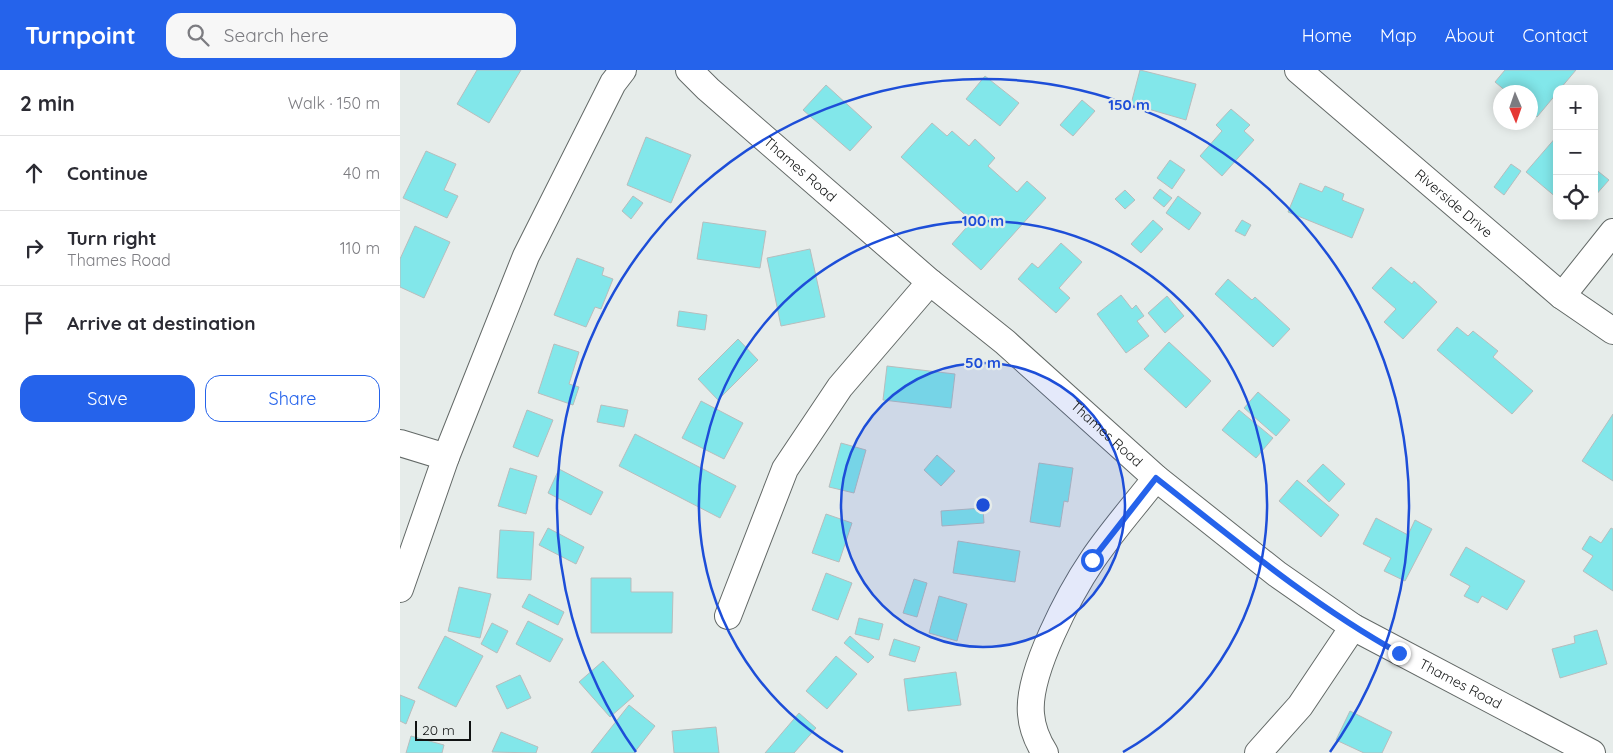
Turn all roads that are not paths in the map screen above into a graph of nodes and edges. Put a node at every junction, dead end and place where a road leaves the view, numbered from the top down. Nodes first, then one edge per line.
1 (623, 70) edge
2 (689, 70) edge
3 (1298, 70) edge
4 (1613, 232) edge
5 (930, 282) junction
6 (1562, 296) junction
7 (1613, 331) edge
8 (400, 443) edge
9 (446, 457) junction
10 (1156, 478) junction
11 (400, 589) edge
12 (728, 616) dead end
13 (1353, 627) junction
14 (1045, 753) edge
15 (1258, 753) edge
16 (1592, 753) edge

1 - 9 street
2 - 5 street, Thames Road
3 - 6 street, Riverside Drive
4 - 6 street
5 - 10 street, Thames Road
5 - 12 street
6 - 7 street, Riverside Drive
8 - 9 street
9 - 11 street
10 - 13 street, Thames Road
10 - 14 street
13 - 15 street
13 - 16 street, Thames Road

